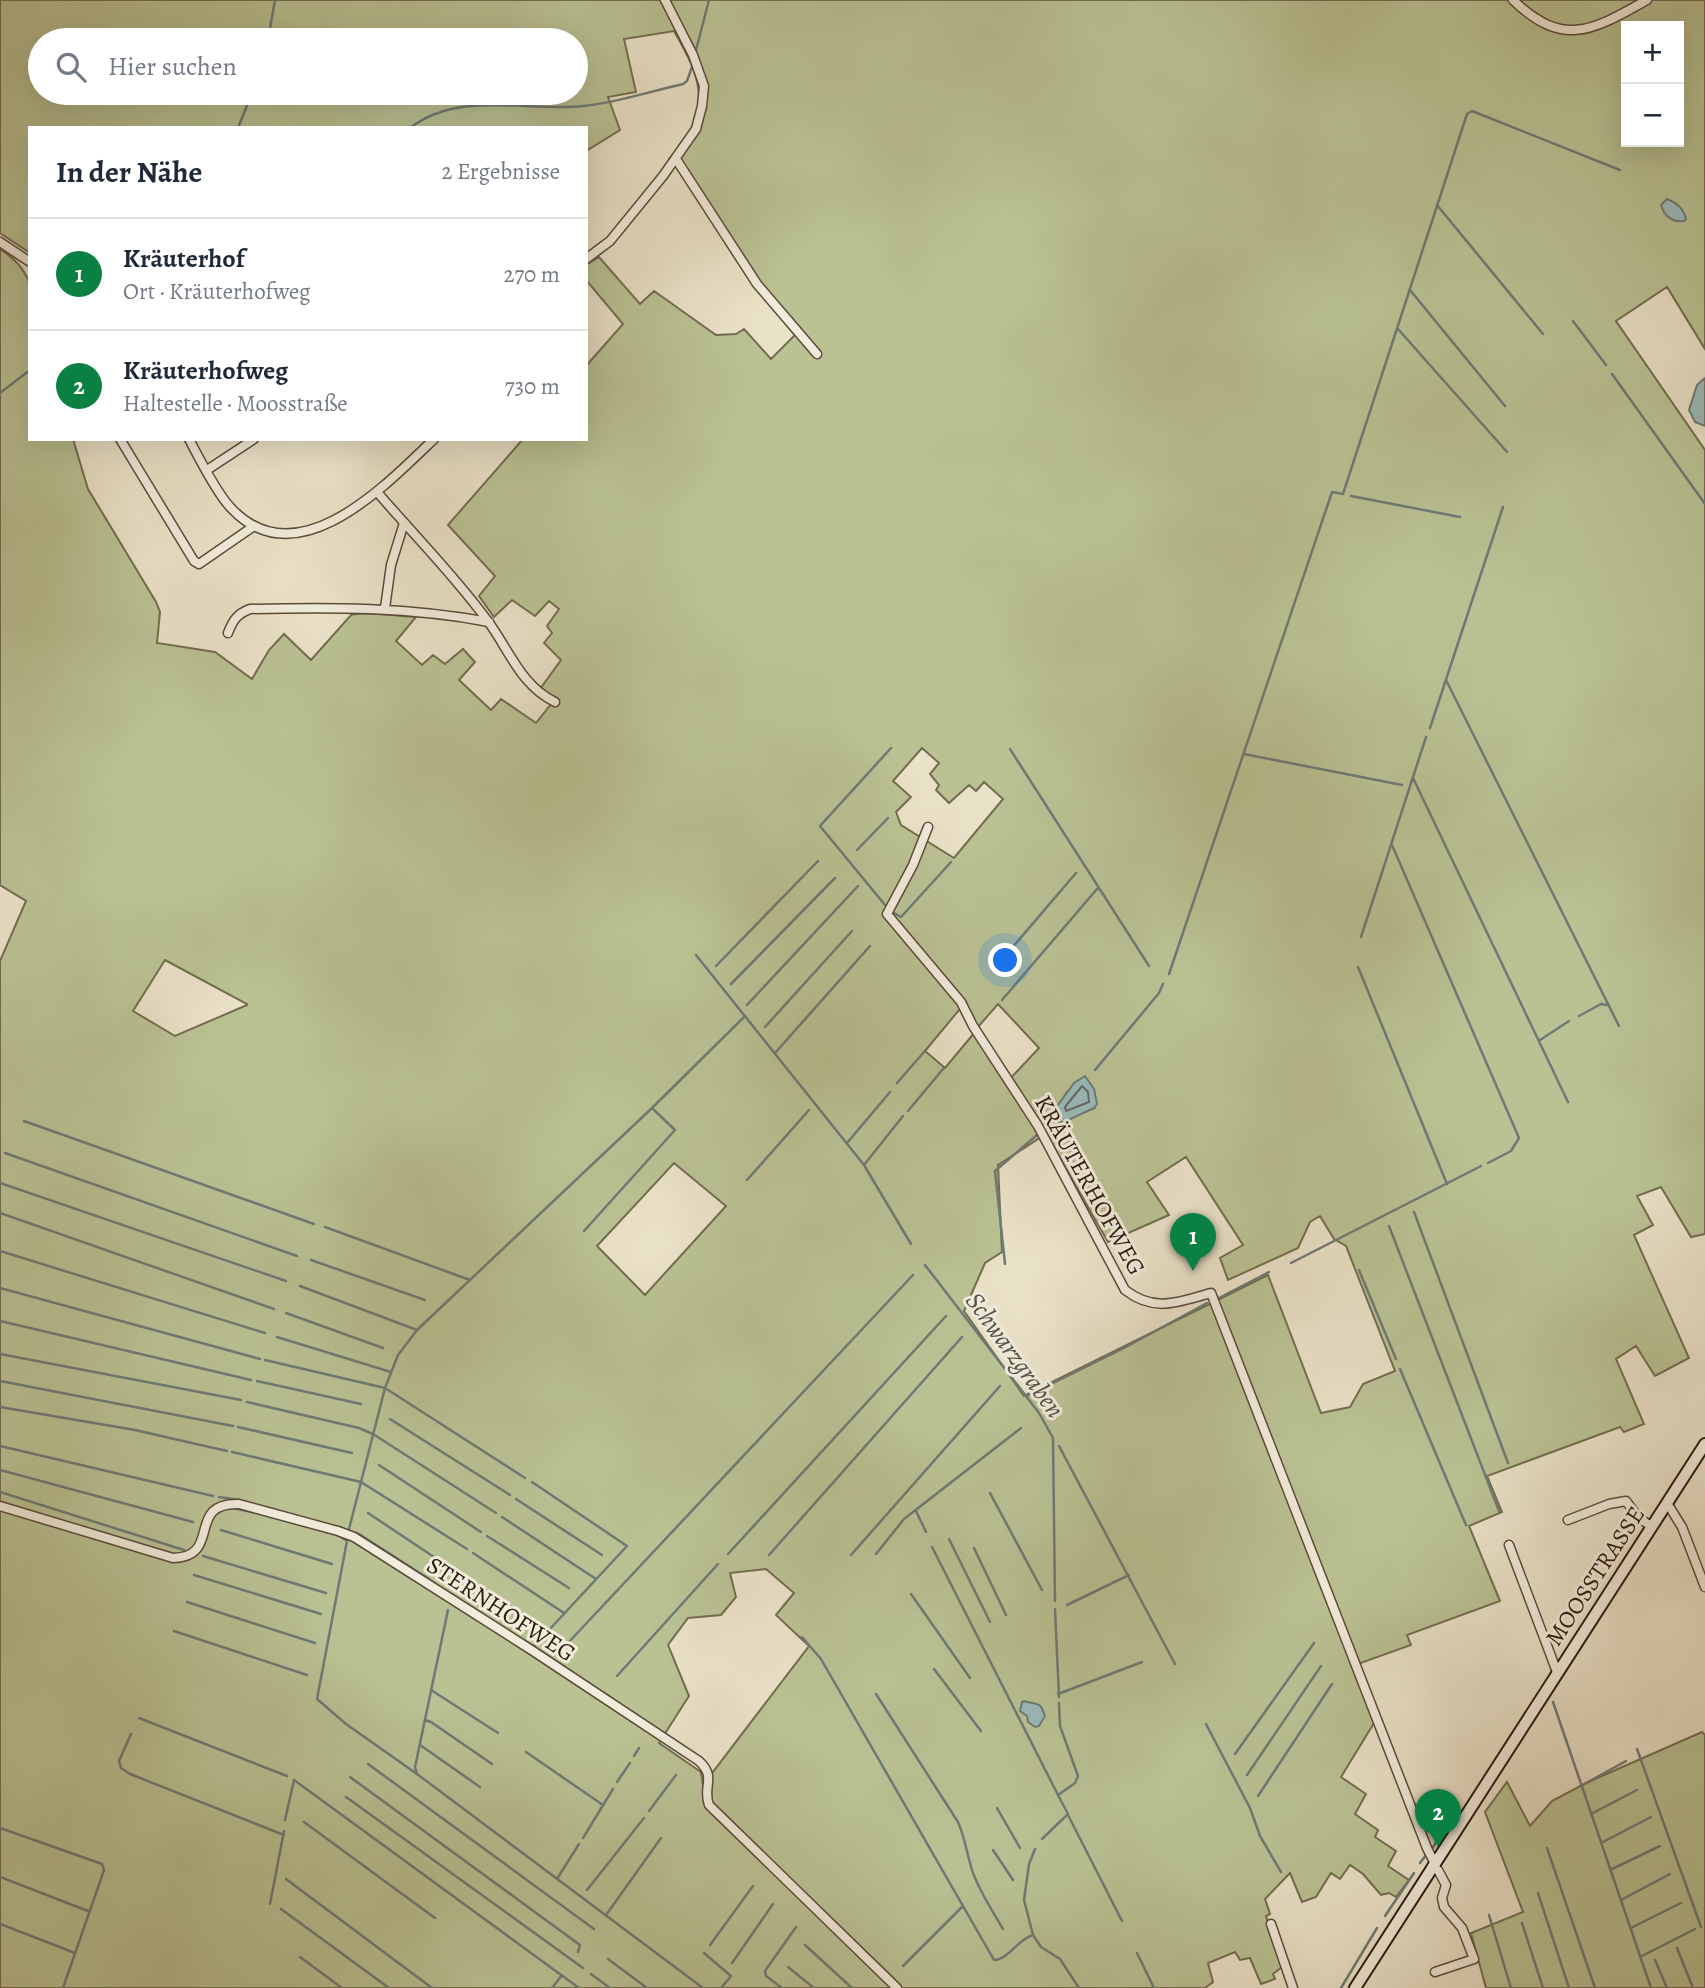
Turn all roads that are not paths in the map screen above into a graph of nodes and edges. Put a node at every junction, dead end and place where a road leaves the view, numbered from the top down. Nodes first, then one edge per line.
1 (665, 0) edge
2 (1513, 0) edge
3 (1647, 0) edge
4 (676, 159) junction
5 (0, 242) edge
6 (588, 258) edge
7 (28, 260) edge
8 (817, 354) dead end
9 (121, 441) edge
10 (190, 441) edge
11 (251, 441) edge
12 (432, 441) edge
13 (206, 470) junction
14 (378, 493) junction
15 (404, 523) junction
16 (254, 526) junction
17 (385, 608) junction
18 (489, 622) junction
19 (228, 633) dead end
20 (555, 702) dead end
21 (928, 827) dead end
22 (1705, 1444) edge
23 (1667, 1503) junction
24 (0, 1506) edge
25 (1568, 1520) dead end
26 (1652, 1527) junction
27 (1509, 1545) dead end
28 (1705, 1587) edge
29 (1557, 1672) junction
30 (1433, 1864) junction
31 (1271, 1924) dead end
32 (1435, 1972) dead end
33 (897, 1988) edge
34 (1293, 1988) edge
35 (1354, 1988) edge

1 - 4 street
2 - 3 street
4 - 6 street
4 - 8 street
5 - 7 street
9 - 16 street
10 - 13 street
11 - 13 street
12 - 14 street
13 - 16 street
14 - 15 street
14 - 16 street
15 - 17 street
15 - 18 street
17 - 18 street
17 - 19 street
18 - 20 street
21 - 30 street, KRÄUTERHOFWEG
22 - 23 street, MOOSSTRASSE
23 - 26 street, MOOSSTRASSE
23 - 28 street, MOOSSTRASSE
24 - 33 street, STERNHOFWEG
25 - 26 street
26 - 29 street, MOOSSTRASSE
27 - 29 street, MOOSSTRASSE
29 - 30 street, MOOSSTRASSE
30 - 32 street
30 - 35 street, MOOSSTRASSE
31 - 34 street

